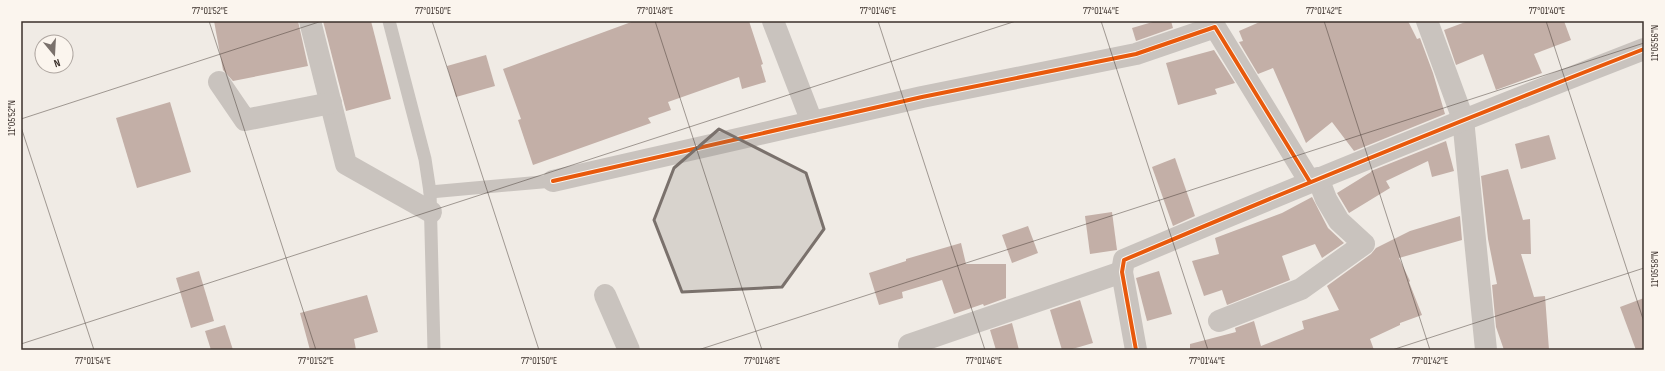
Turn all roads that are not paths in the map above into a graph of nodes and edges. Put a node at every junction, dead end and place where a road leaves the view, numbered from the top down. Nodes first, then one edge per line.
1 (310, 21) edge
2 (389, 21) edge
3 (773, 21) edge
4 (1427, 21) edge
5 (1216, 23) edge
6 (1644, 49) edge
7 (219, 82) dead end
8 (331, 103) junction
9 (1463, 119) junction
10 (812, 122) junction
11 (1314, 180) junction
12 (553, 181) joint
13 (430, 202) junction
14 (1122, 272) junction
15 (605, 295) dead end
16 (1219, 321) dead end
17 (909, 345) dead end
18 (434, 350) edge
19 (629, 350) edge
20 (1136, 350) edge
21 (1486, 350) edge

1 - 8 street
2 - 13 lane
3 - 10 street
4 - 9 street
5 - 10 street
5 - 11 street
6 - 9 street
7 - 8 street
8 - 13 street
9 - 11 street
9 - 21 street
10 - 12 street
11 - 14 street
11 - 16 street
12 - 13 lane
13 - 18 lane
14 - 17 street
14 - 20 street
15 - 19 street

